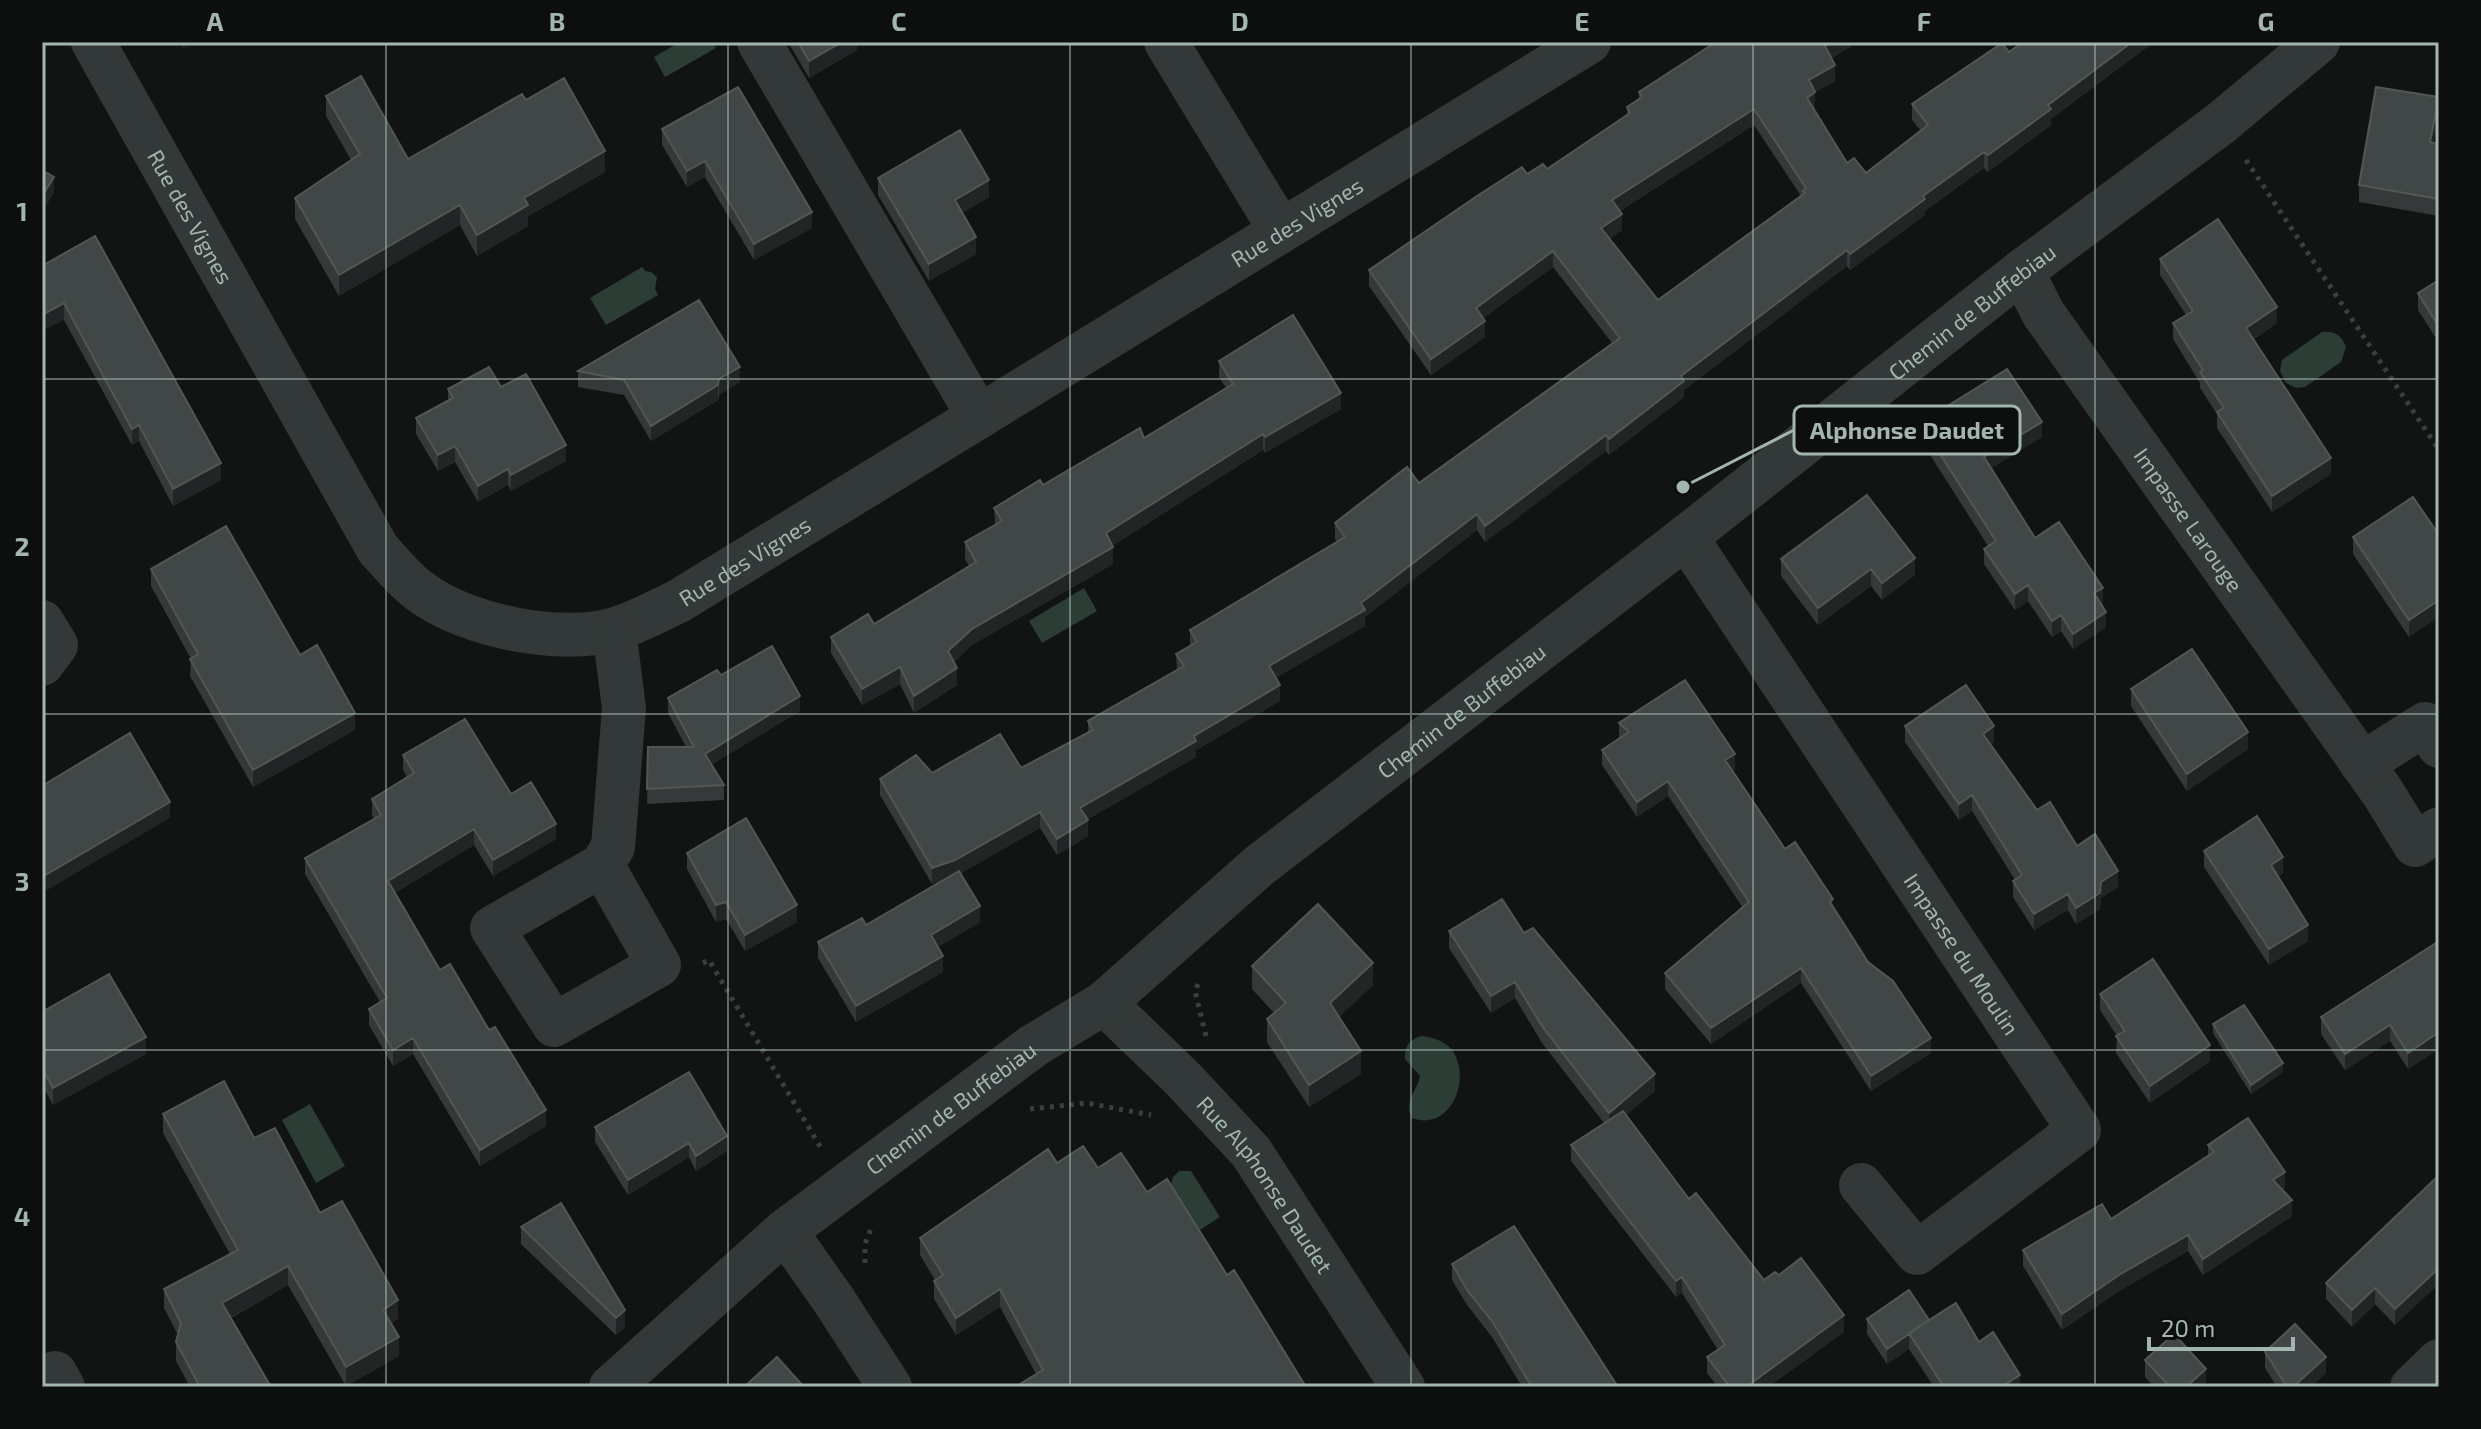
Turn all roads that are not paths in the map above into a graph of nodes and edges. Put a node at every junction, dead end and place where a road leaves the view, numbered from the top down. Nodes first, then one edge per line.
1 (93, 42) edge
2 (759, 42) edge
3 (1166, 42) edge
4 (1589, 42) edge
5 (2318, 42) edge
6 (1281, 231) junction
7 (2022, 271) junction
8 (979, 417) junction
9 (1686, 537) junction
10 (42, 622) edge
11 (614, 630) junction
12 (42, 664) edge
13 (2439, 746) edge
14 (2362, 764) junction
15 (2439, 829) edge
16 (602, 865) junction
17 (1104, 1003) junction
18 (1861, 1185) dead end
19 (785, 1231) junction
20 (2439, 1361) edge
21 (611, 1387) edge
22 (890, 1387) edge
23 (1403, 1387) edge
24 (2412, 1387) edge

1 - 11 street, Rue des Vignes
2 - 8 street
3 - 6 street
4 - 6 street, Rue des Vignes
5 - 7 street, Chemin de Buffebiau
6 - 8 street, Rue des Vignes
7 - 9 street, Chemin de Buffebiau
7 - 14 street, Impasse Larouge
8 - 11 street, Rue des Vignes
9 - 17 street, Chemin de Buffebiau
9 - 18 street, Impasse du Moulin
10 - 12 street
11 - 16 street
13 - 14 street
14 - 15 street, Impasse Larouge
16 - 16 street
17 - 19 street, Chemin de Buffebiau
17 - 23 street, Rue Alphonse Daudet
19 - 21 street, Chemin de Buffebiau
19 - 22 street
20 - 24 street

